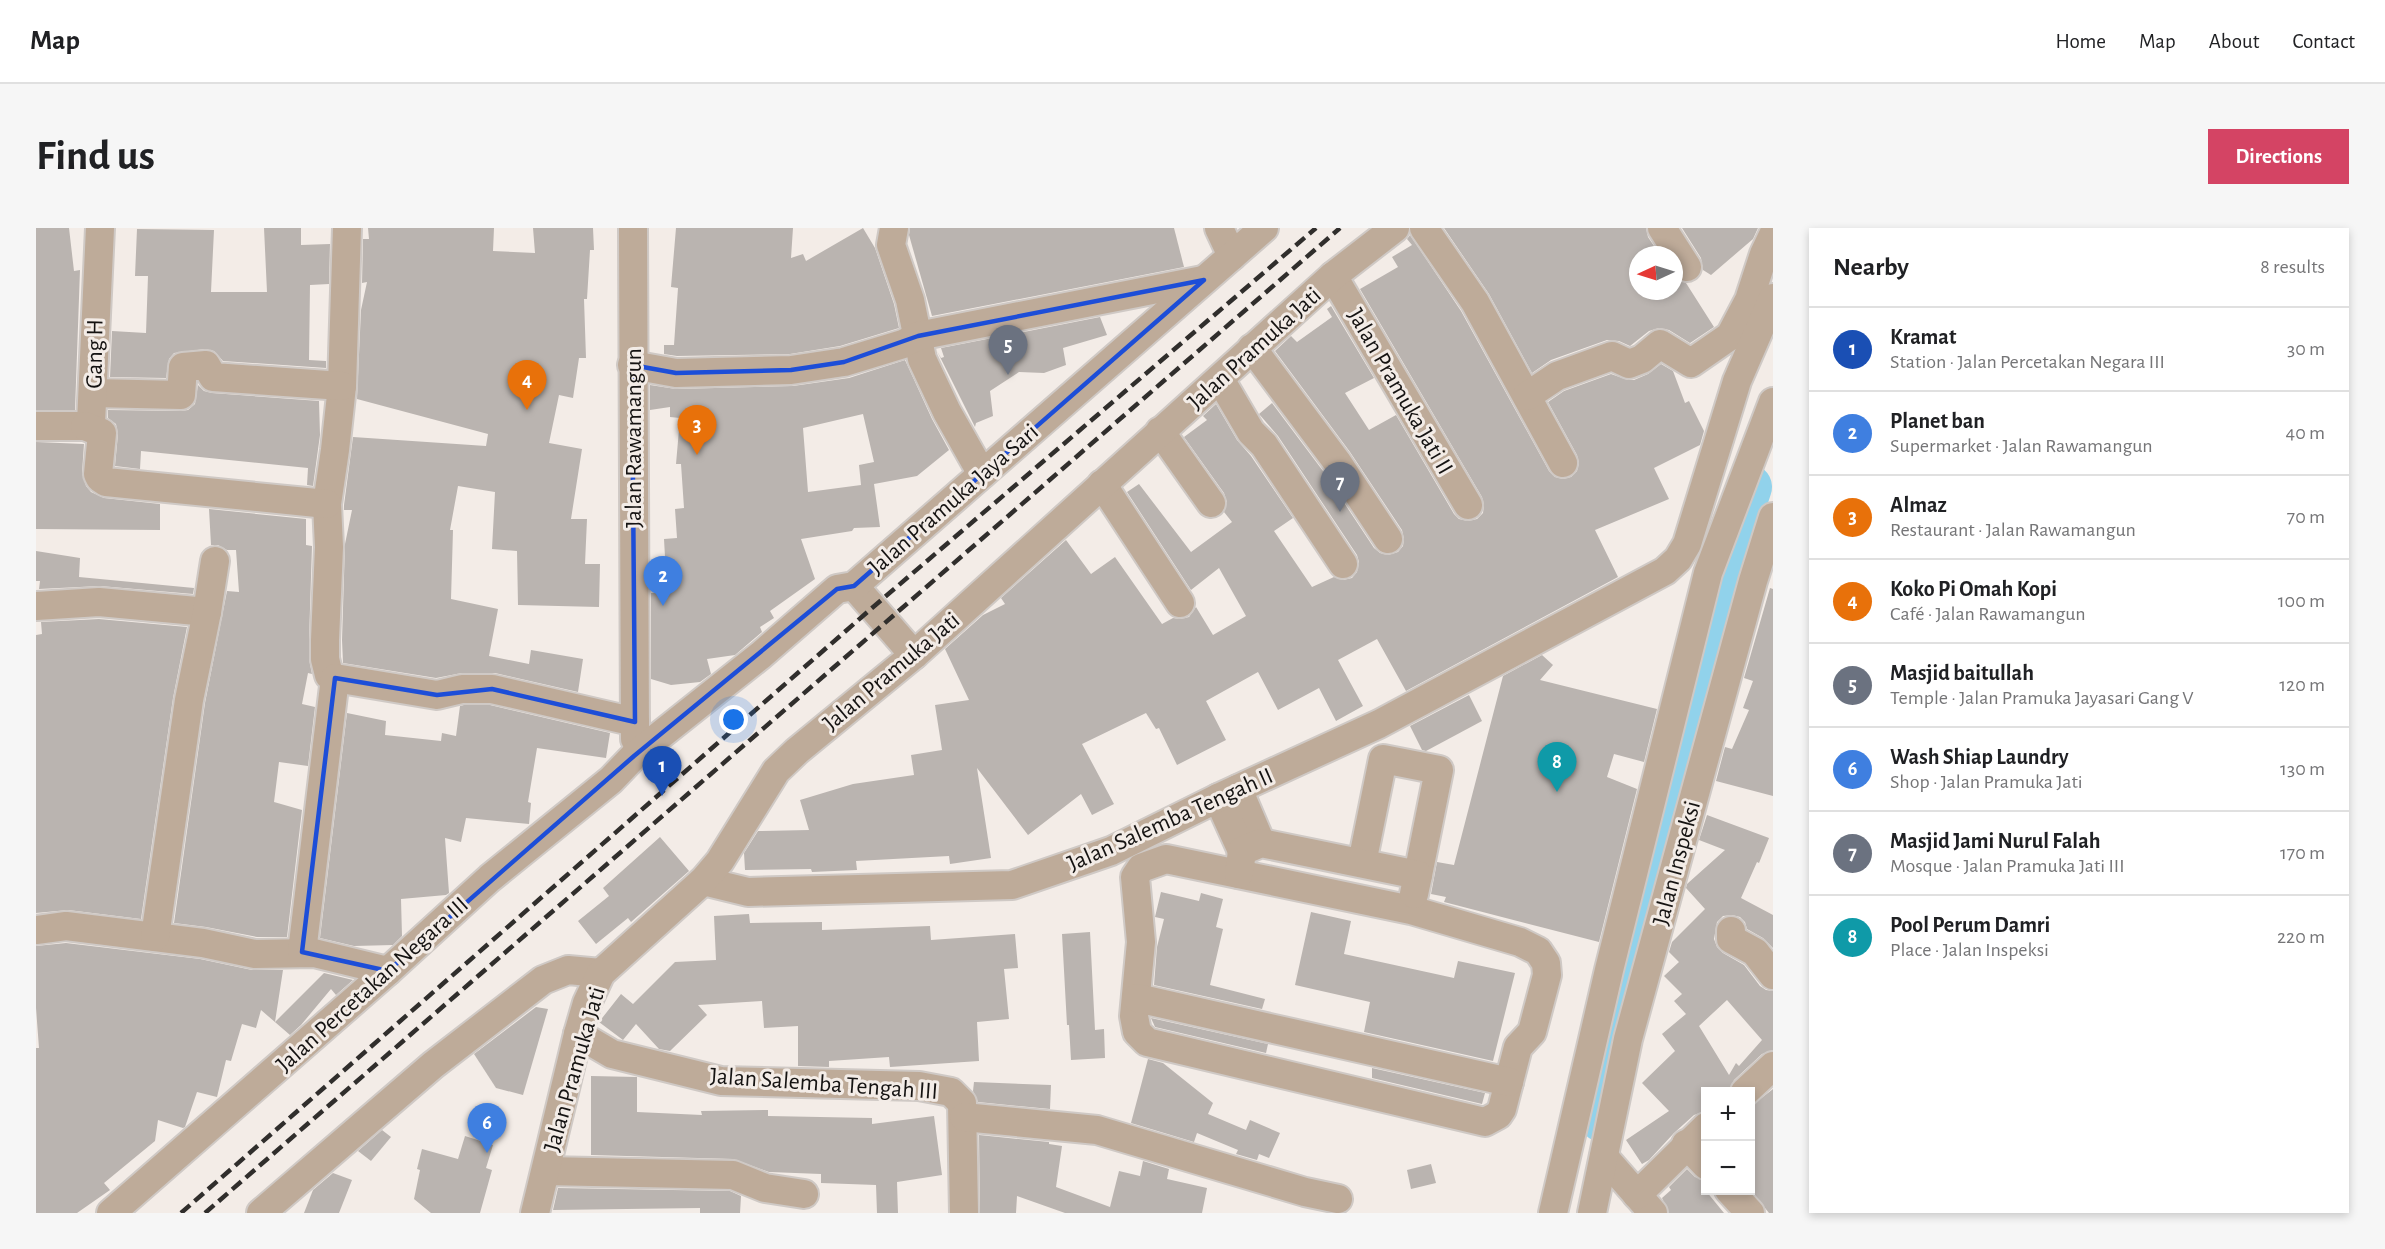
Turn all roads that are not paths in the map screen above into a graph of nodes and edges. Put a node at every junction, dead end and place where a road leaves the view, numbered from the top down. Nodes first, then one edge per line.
1 (100, 228) edge
2 (347, 228) edge
3 (633, 228) edge
4 (894, 228) edge
5 (1219, 228) edge
6 (1264, 228) edge
7 (1395, 228) edge
8 (1424, 228) edge
9 (1662, 228) edge
10 (1773, 234) edge
11 (1232, 256) junction
12 (1687, 267) dead end
13 (1334, 276) junction
14 (1204, 280) junction
15 (1773, 298) edge
16 (918, 336) junction
17 (1252, 348) junction
18 (632, 365) junction
19 (1220, 379) junction
20 (342, 386) junction
21 (93, 393) junction
22 (1527, 396) junction
23 (1773, 402) edge
24 (36, 426) edge
25 (86, 426) junction
26 (1160, 431) junction
27 (1563, 463) dead end
28 (982, 474) junction
29 (1102, 484) junction
30 (1210, 503) dead end
31 (327, 504) junction
32 (1468, 505) dead end
33 (1773, 517) edge
34 (1388, 539) dead end
35 (214, 561) dead end
36 (1342, 564) dead end
37 (854, 586) junction
38 (1180, 603) dead end
39 (36, 606) edge
40 (207, 612) junction
41 (914, 655) junction
42 (335, 678) junction
43 (635, 722) junction
44 (634, 756) junction
45 (1228, 794) junction
46 (1248, 856) junction
47 (1362, 863) junction
48 (1418, 875) junction
49 (703, 881) junction
50 (1411, 910) junction
51 (36, 930) edge
52 (1731, 931) dead end
53 (155, 937) junction
54 (1764, 945) edge
55 (302, 952) junction
56 (388, 971) junction
57 (601, 974) junction
58 (1773, 975) edge
59 (1137, 998) junction
60 (579, 1034) junction
61 (1773, 1066) edge
62 (1509, 1082) junction
63 (1750, 1087) edge
64 (964, 1118) junction
65 (1696, 1135) edge
66 (1701, 1150) edge
67 (1604, 1157) junction
68 (546, 1171) junction
69 (804, 1194) dead end
70 (1733, 1195) edge
71 (1338, 1199) dead end
72 (1645, 1204) edge
73 (111, 1213) edge
74 (261, 1213) edge
75 (535, 1213) edge
76 (964, 1213) edge
77 (1553, 1213) edge
78 (1592, 1213) edge
79 (1750, 1213) edge

1 - 21 street, Gang H
2 - 20 street
3 - 18 street, Jalan Rawamangun
4 - 16 street
5 - 11 street
6 - 11 street, Jalan Pramuka Jaya Sari
7 - 13 street, Jalan Pramuka Jati
8 - 22 street
9 - 12 street
10 - 22 street
11 - 14 street, Jalan Pramuka Jaya Sari
13 - 17 street, Jalan Pramuka Jati
13 - 32 street, Jalan Pramuka Jati II
14 - 16 street
14 - 28 street, Jalan Pramuka Jaya Sari
15 - 45 street, Jalan Salemba Tengah II
16 - 18 street
16 - 28 street
17 - 19 street, Jalan Pramuka Jati
17 - 34 street
18 - 43 street, Jalan Rawamangun
19 - 26 street, Jalan Pramuka Jati
19 - 36 street
20 - 21 street
20 - 31 street
21 - 25 street, Gang H
22 - 27 street
23 - 77 street
24 - 25 street
25 - 31 street
26 - 29 street, Jalan Pramuka Jati
26 - 30 street
28 - 37 street, Jalan Pramuka Jaya Sari
29 - 38 street
29 - 41 street, Jalan Pramuka Jati
31 - 42 street
33 - 67 street, Jalan Inspeksi
35 - 40 street
37 - 41 street
37 - 44 street, Jalan Pramuka Jaya Sari
39 - 40 street
40 - 53 street
41 - 49 street, Jalan Pramuka Jati
42 - 43 street
42 - 55 street
43 - 44 street, Jalan Rawamangun
44 - 56 street, Jalan Percetakan Negara III
45 - 46 street
45 - 49 street, Jalan Salemba Tengah II
46 - 47 street
46 - 50 street
46 - 59 street
47 - 48 street
47 - 48 street
48 - 50 street
49 - 57 street, Jalan Pramuka Jati
50 - 62 street
51 - 53 street
52 - 54 street
53 - 55 street
54 - 58 street
55 - 56 street
56 - 73 street, Jalan Percetakan Negara III
57 - 60 street, Jalan Pramuka Jati
57 - 74 street
59 - 62 street
59 - 62 street
60 - 64 street, Jalan Salemba Tengah III
60 - 68 street, Jalan Pramuka Jati
61 - 63 street
64 - 71 street
64 - 76 street, Jalan Salemba Tengah III
65 - 66 street
65 - 72 street
67 - 72 street
67 - 78 street, Jalan Inspeksi
68 - 69 street
68 - 75 street, Jalan Pramuka Jati
70 - 79 street

